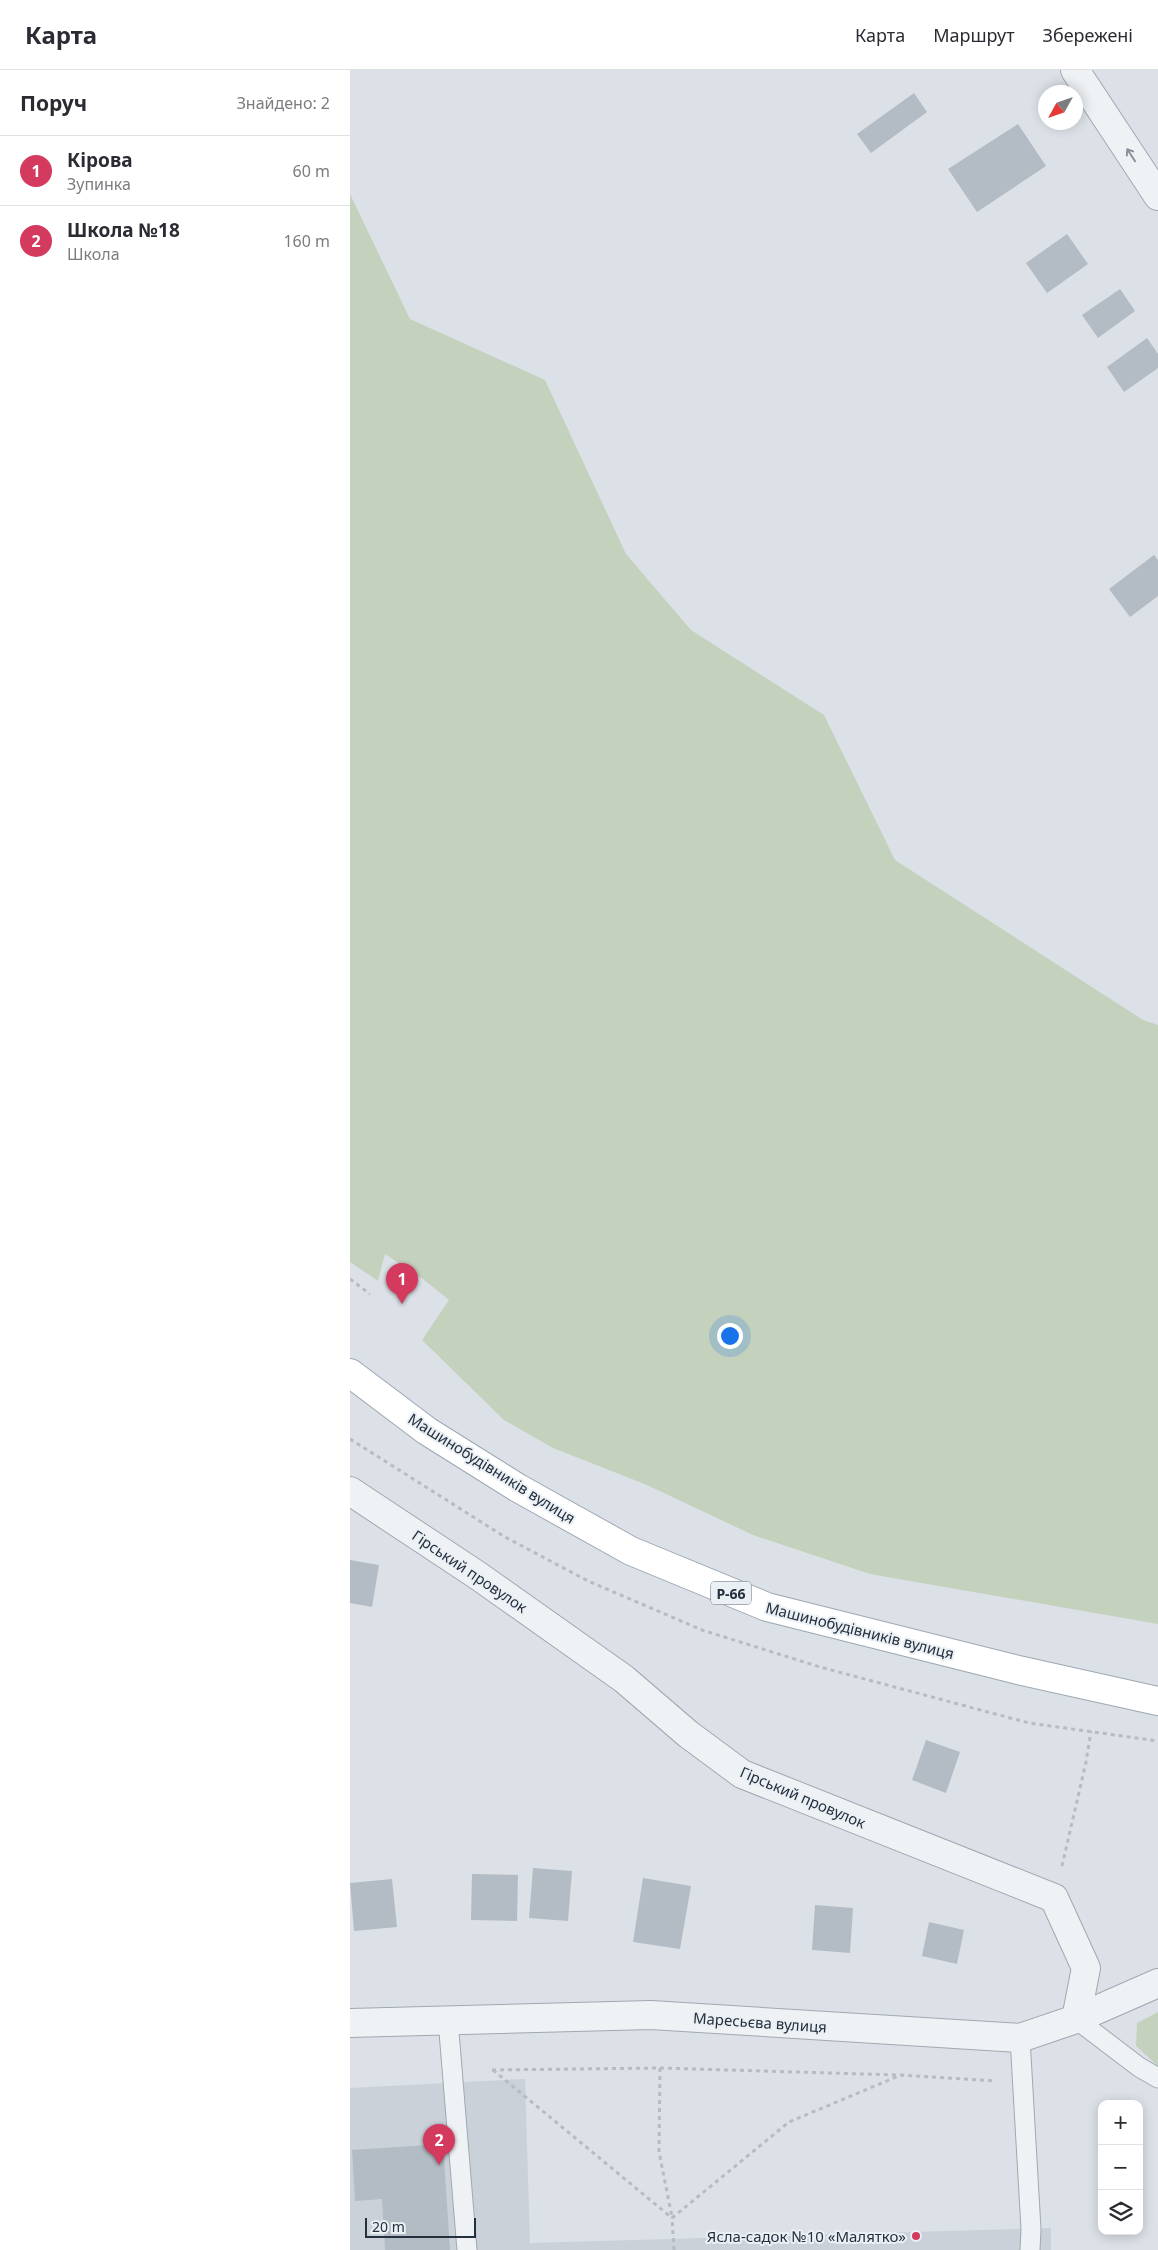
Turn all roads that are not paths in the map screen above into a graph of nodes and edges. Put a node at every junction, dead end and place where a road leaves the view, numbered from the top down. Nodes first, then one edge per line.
1 (1075, 70) edge
2 (1158, 196) edge
3 (350, 1373) edge
4 (350, 1491) edge
5 (1158, 1701) edge
6 (1158, 1983) edge
7 (1076, 2019) junction
8 (448, 2020) junction
9 (350, 2023) edge
10 (1020, 2038) junction
11 (1158, 2078) edge
12 (467, 2250) edge
13 (1030, 2250) edge

2 -> 1 street
3 - 5 main road, Машинобудівників вулиця / Р-66
4 - 7 street, Гірський провулок
6 - 7 street, Маресьєва вулиця
7 - 10 street, Маресьєва вулиця
7 - 11 lane
8 - 9 street, Маресьєва вулиця
8 - 10 street, Маресьєва вулиця
8 - 12 lane
10 - 13 lane

